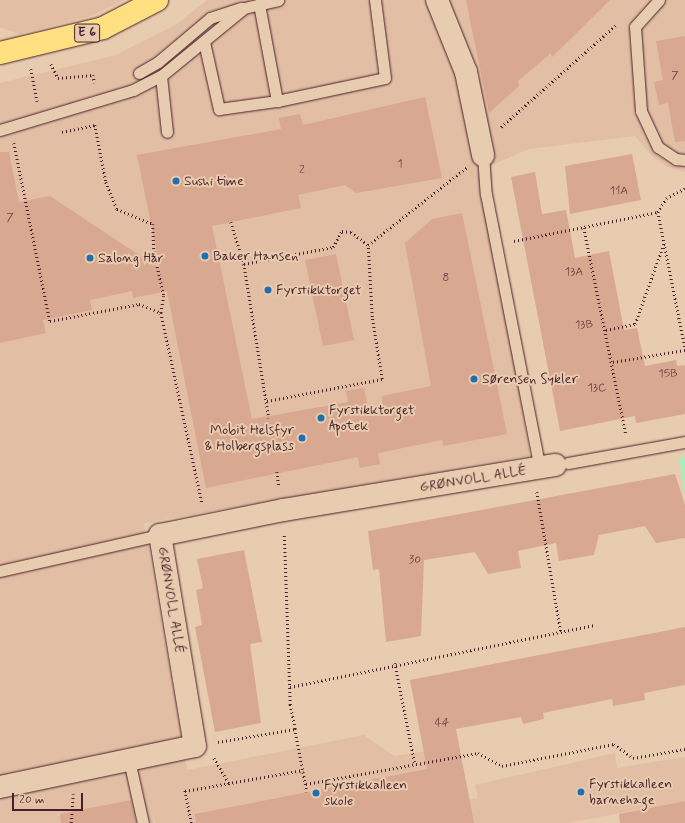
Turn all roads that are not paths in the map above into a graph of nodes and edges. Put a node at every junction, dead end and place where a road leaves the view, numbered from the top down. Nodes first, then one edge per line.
1 (157, 0) edge
2 (278, 0) edge
3 (375, 0) edge
4 (437, 0) edge
5 (659, 0) edge
6 (259, 4) junction
7 (244, 8) junction
8 (204, 42) junction
9 (0, 53) edge
10 (139, 73) dead end
11 (162, 76) junction
12 (277, 101) junction
13 (0, 130) edge
14 (167, 132) dead end
15 (483, 155) joint
16 (685, 160) edge
17 (685, 442) edge
18 (549, 467) junction
19 (160, 535) junction
20 (0, 571) edge
21 (129, 760) junction
22 (0, 787) edge
23 (143, 823) edge

1 - 9 highway, E 6
2 - 6 lane
3 - 12 lane
4 - 15 street
5 - 16 lane
6 - 7 lane
6 - 12 lane
7 - 8 lane
7 - 10 lane
8 - 11 lane
8 - 12 lane
11 - 13 lane
11 - 14 lane
15 - 18 lane
17 - 18 lane
18 - 19 street, GRØNVOLL ALLÉ
19 - 20 lane
19 - 21 street, GRØNVOLL ALLÉ
21 - 22 street
21 - 23 lane

